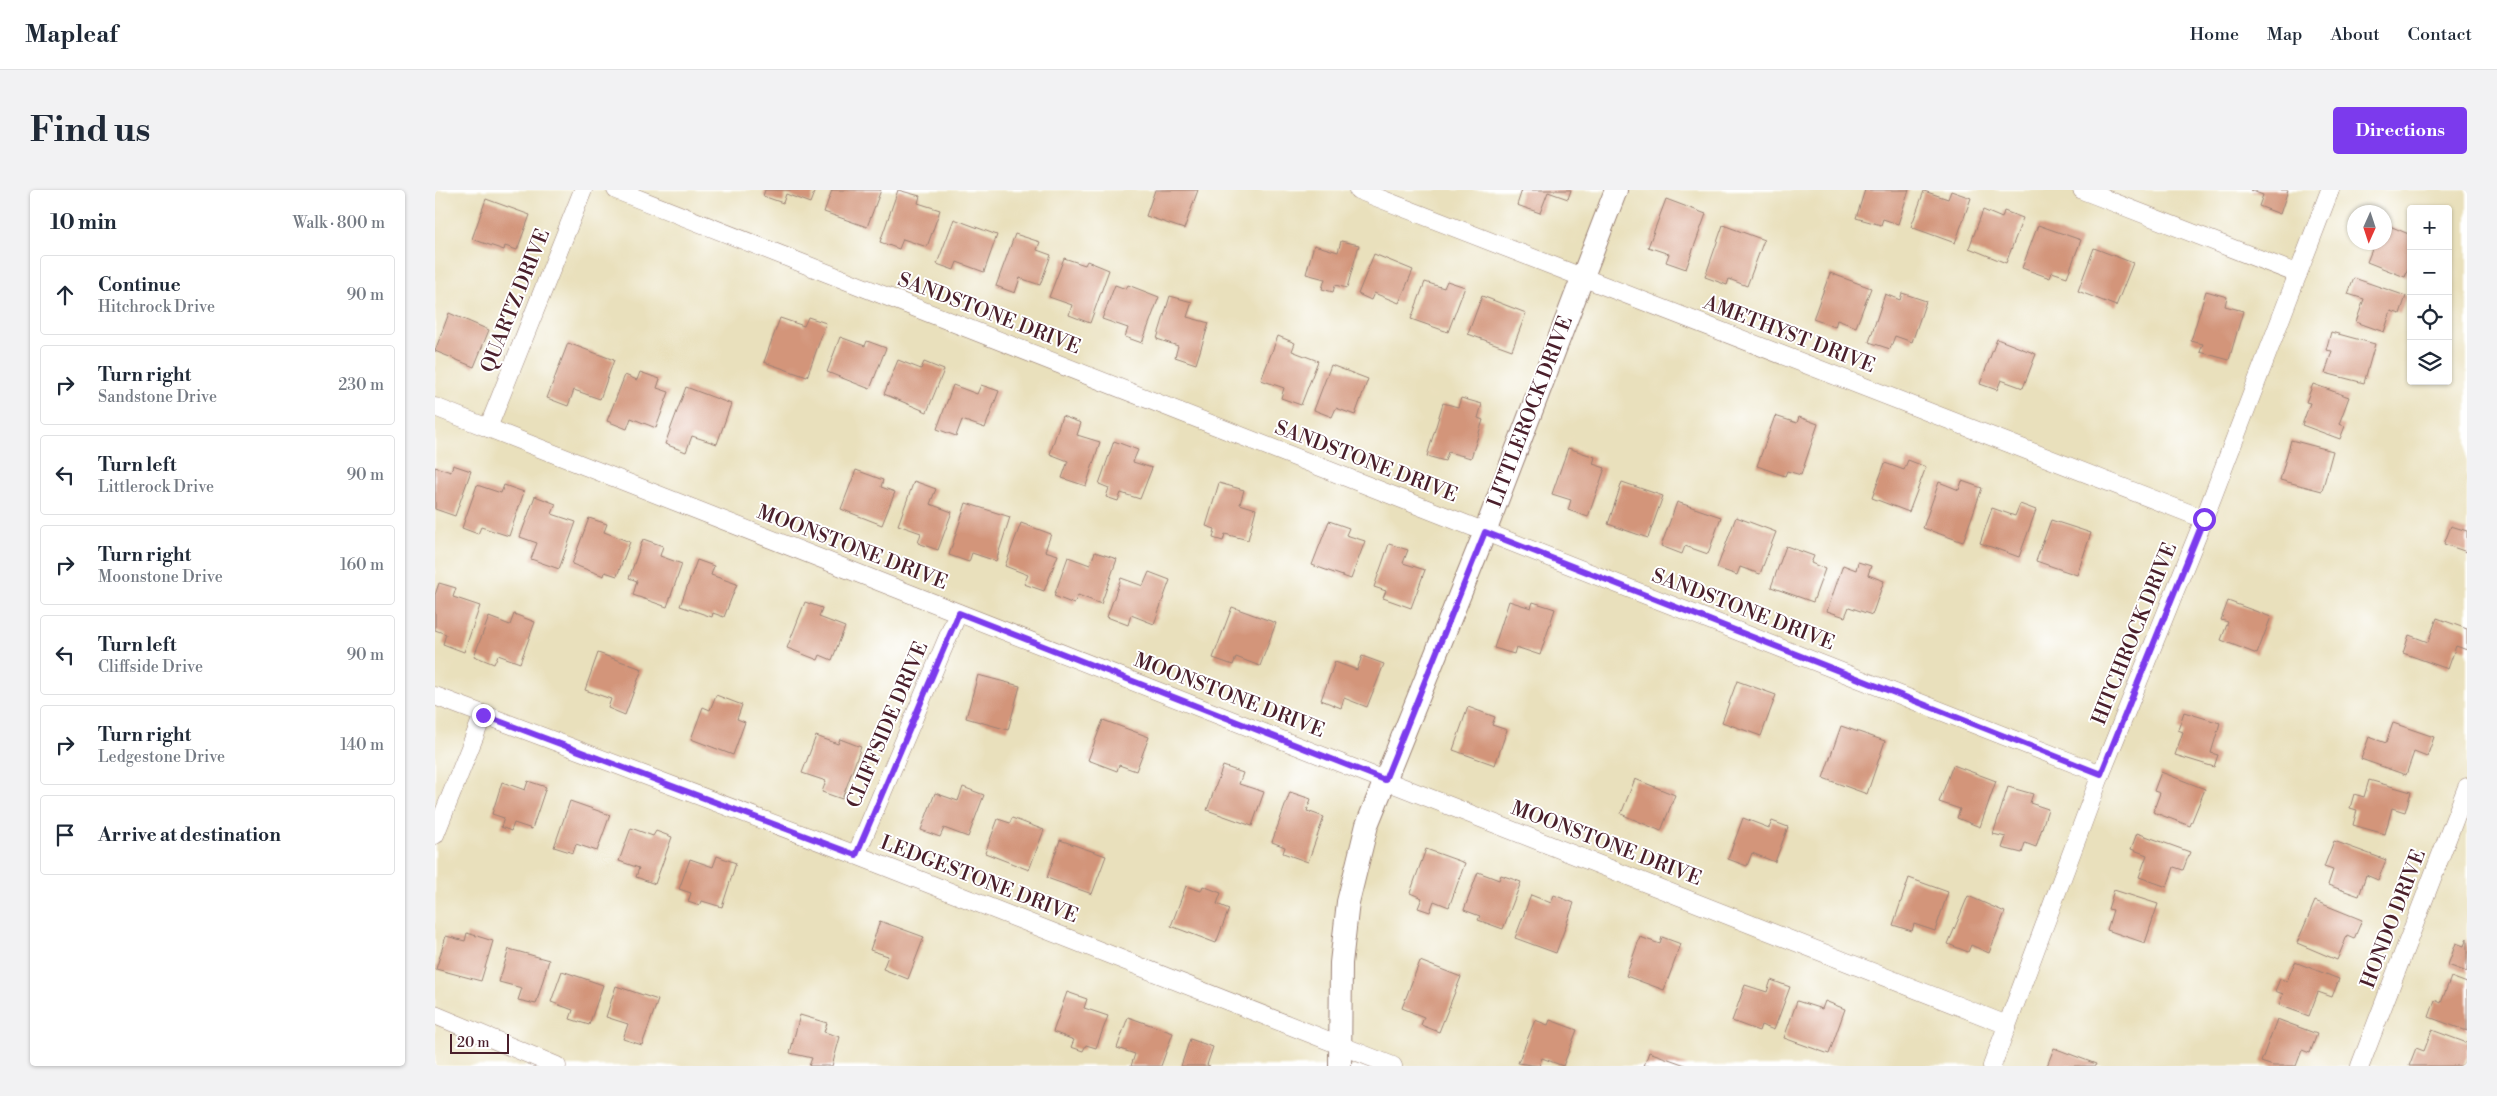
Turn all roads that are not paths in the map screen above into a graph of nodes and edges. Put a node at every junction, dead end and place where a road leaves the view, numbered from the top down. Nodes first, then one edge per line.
1 (583, 190) edge
2 (616, 190) edge
3 (1358, 190) edge
4 (1616, 190) edge
5 (2082, 190) edge
6 (2330, 190) edge
7 (2298, 274) junction
8 (1582, 277) junction
9 (435, 407) edge
10 (488, 428) junction
11 (2204, 519) junction
12 (1485, 532) junction
13 (959, 613) junction
14 (435, 696) edge
15 (483, 715) junction
16 (2101, 774) junction
17 (1385, 780) junction
18 (2467, 787) edge
19 (435, 835) edge
20 (856, 855) junction
21 (435, 1015) edge
22 (2007, 1024) junction
23 (1341, 1056) edge
24 (557, 1066) edge
25 (1393, 1066) edge
26 (1992, 1066) edge
27 (2360, 1066) edge

1 - 10 street, QUARTZ DRIVE
2 - 12 street, SANDSTONE DRIVE
3 - 8 street, AMETHYST DRIVE
4 - 8 street, LITTLEROCK DRIVE
5 - 7 street
6 - 7 street, HITCHROCK DRIVE
7 - 11 street, HITCHROCK DRIVE
8 - 11 street, AMETHYST DRIVE
8 - 12 street, LITTLEROCK DRIVE
9 - 10 street, MOONSTONE DRIVE
10 - 13 street, MOONSTONE DRIVE
11 - 16 street, HITCHROCK DRIVE
12 - 16 street, SANDSTONE DRIVE
12 - 17 street, LITTLEROCK DRIVE
13 - 17 street, MOONSTONE DRIVE
13 - 20 street, CLIFFSIDE DRIVE
14 - 15 street, LEDGESTONE DRIVE
15 - 19 street
15 - 20 street, LEDGESTONE DRIVE
16 - 22 street, HITCHROCK DRIVE
17 - 22 street, MOONSTONE DRIVE
17 - 23 street, LITTLEROCK DRIVE
18 - 27 street, HONDO DRIVE
20 - 23 street, LEDGESTONE DRIVE
21 - 24 street
22 - 26 street, HITCHROCK DRIVE
23 - 25 street, LEDGESTONE DRIVE

